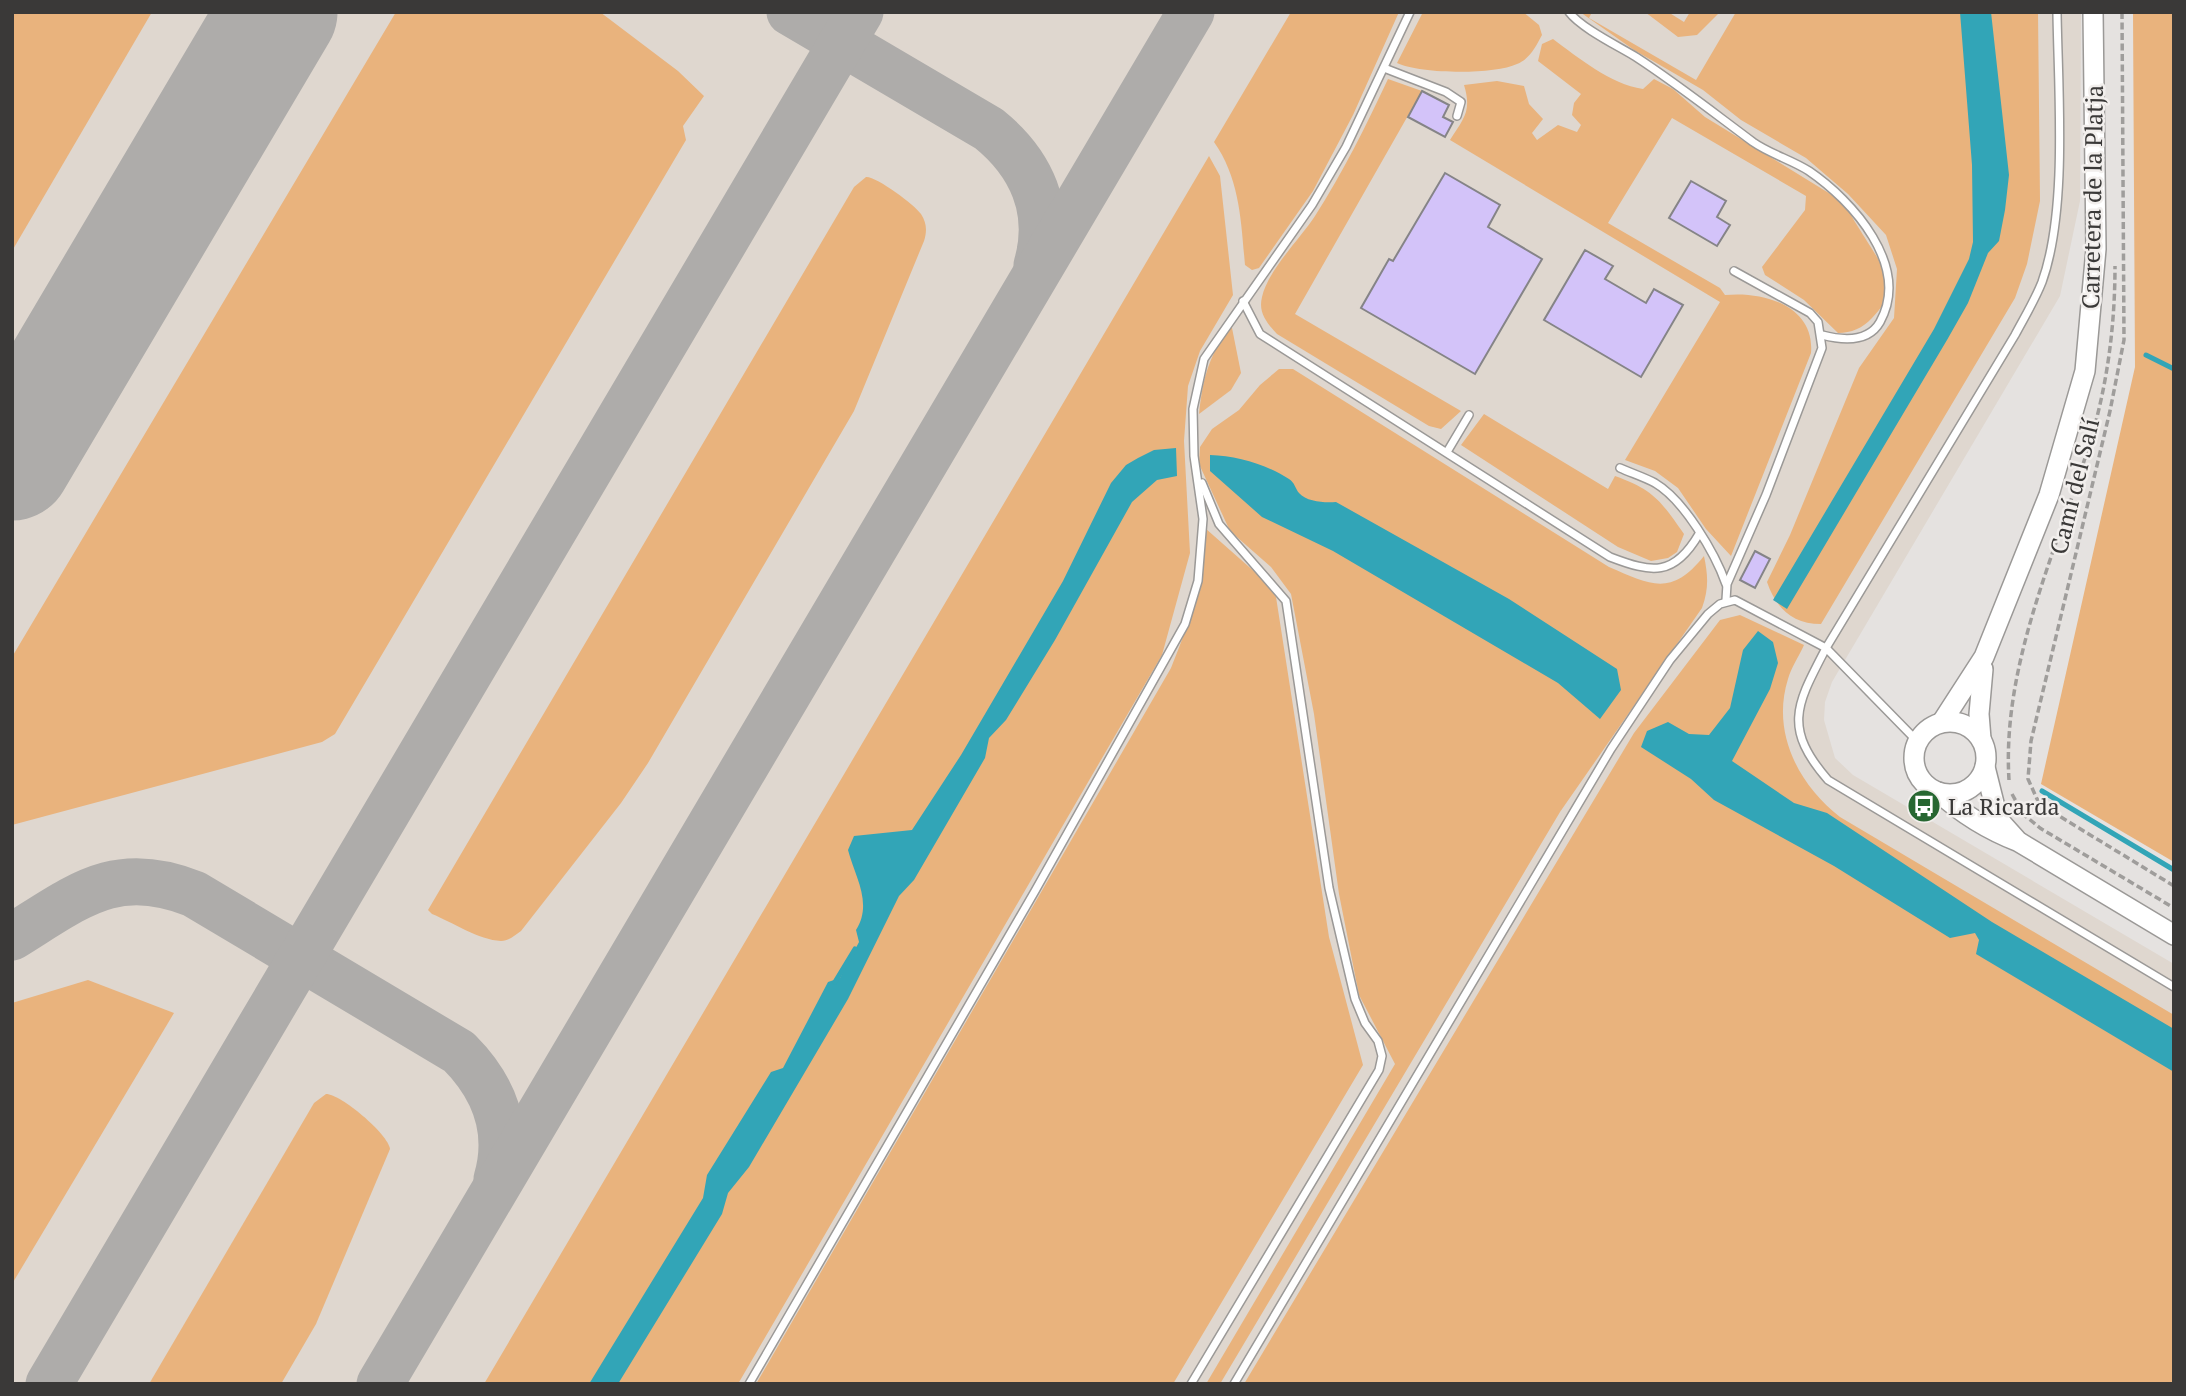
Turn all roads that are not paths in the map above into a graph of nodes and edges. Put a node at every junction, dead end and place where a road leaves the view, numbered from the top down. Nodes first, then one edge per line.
1 (1410, 12) edge
2 (1569, 12) edge
3 (2057, 12) edge
4 (2093, 12) edge
5 (1384, 68) junction
6 (1457, 116) dead end
7 (1734, 271) dead end
8 (1243, 301) junction
9 (1822, 335) junction
10 (1469, 415) dead end
11 (1447, 452) junction
12 (1194, 456) junction
13 (1620, 468) dead end
14 (1699, 534) junction
15 (1727, 584) junction
16 (1726, 600) junction
17 (1826, 648) junction
18 (1984, 657) junction
19 (1942, 722) junction
20 (1982, 739) junction
21 (1917, 741) junction
22 (1985, 767) junction
23 (1938, 792) junction
24 (2019, 842) junction
25 (2174, 935) edge
26 (2174, 987) edge
27 (749, 1384) edge
28 (1191, 1384) edge
29 (1234, 1384) edge

1 - 5 lane
2 - 9 lane
3 - 17 lane
4 - 18 street, Carretera de la Platja
5 - 6 lane
5 - 8 lane
7 - 9 lane
8 - 11 lane
8 - 12 lane
9 - 15 lane
10 - 11 lane
11 - 14 lane
12 - 27 lane
12 - 28 lane
13 - 14 lane
14 - 15 lane
15 - 16 lane
16 - 17 lane
16 - 29 lane
17 - 21 lane
17 - 26 lane
18 - 19 street, Carretera de la Platja
18 - 20 street, Carretera de la Platja
19 - 20 street
19 - 21 street
20 - 22 street
21 - 23 street
22 - 23 street
22 - 24 street
23 - 24 street
24 - 25 street

